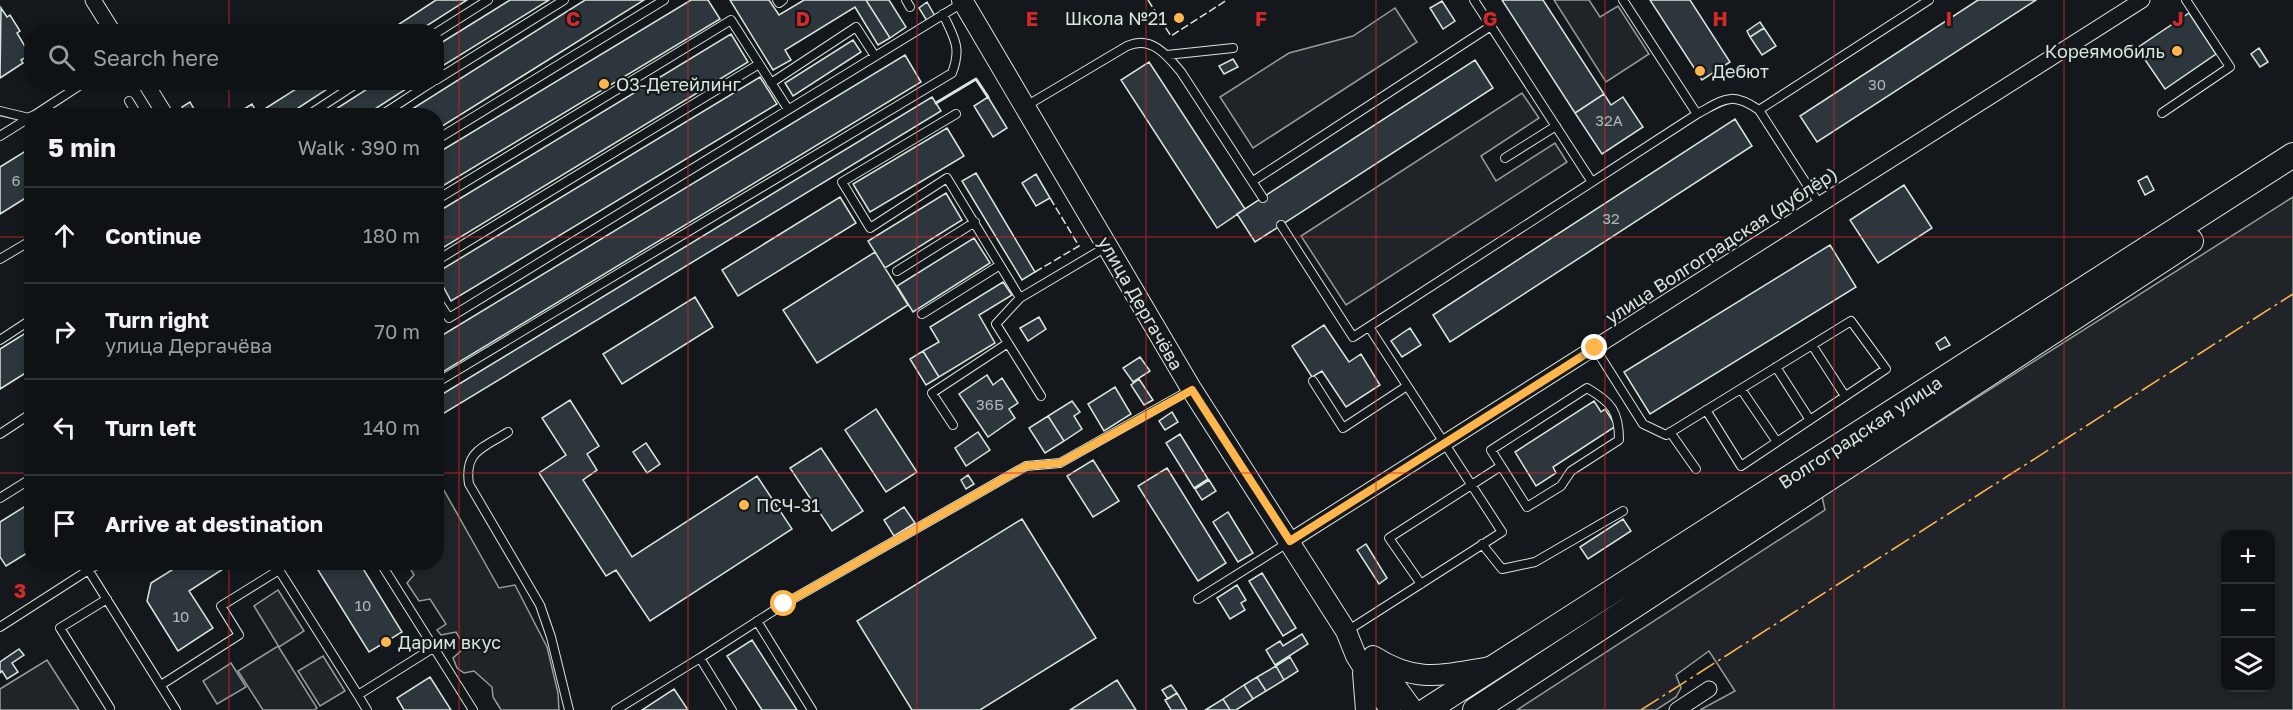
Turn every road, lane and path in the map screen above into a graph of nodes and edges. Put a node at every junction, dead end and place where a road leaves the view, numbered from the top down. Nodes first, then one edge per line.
1 (93, 0) edge
2 (488, 0) edge
3 (564, 0) edge
4 (664, 0) edge
5 (777, 0) edge
6 (783, 0) edge
7 (1474, 0) edge
8 (1623, 0) edge
9 (1929, 0) edge
10 (2142, 0) edge
11 (2186, 0) edge
12 (962, 1) edge
13 (943, 14) junction
14 (108, 24) edge
15 (1491, 26) junction
16 (444, 28) edge
17 (1233, 48) dead end
18 (875, 56) junction
19 (1167, 56) junction
20 (759, 64) junction
21 (444, 75) edge
22 (771, 83) junction
23 (73, 90) edge
24 (150, 90) edge
25 (347, 90) edge
26 (420, 90) edge
27 (129, 101) dead end
28 (1026, 106) junction
29 (45, 108) edge
30 (133, 108) edge
31 (161, 108) edge
32 (319, 108) edge
33 (392, 108) edge
34 (788, 109) junction
35 (1759, 110) junction
36 (0, 111) edge
37 (2162, 113) dead end
38 (956, 114) dead end
39 (1697, 114) junction
40 (24, 116) edge
41 (24, 121) edge
42 (1556, 126) junction
43 (444, 135) edge
44 (0, 136) edge
45 (2293, 155) edge
46 (1505, 158) dead end
47 (2293, 175) edge
48 (1253, 181) junction
49 (1592, 182) junction
50 (444, 195) edge
51 (1263, 198) dead end
52 (1820, 205) junction
53 (975, 222) junction
54 (1281, 225) dead end
55 (24, 245) edge
56 (1108, 246) junction
57 (444, 256) edge
58 (0, 259) edge
59 (1000, 265) junction
60 (897, 271) dead end
61 (1020, 298) junction
62 (444, 311) edge
63 (922, 314) dead end
64 (24, 324) edge
65 (1369, 327) junction
66 (0, 340) edge
67 (1008, 343) junction
68 (1812, 345) junction
69 (1595, 348) junction
70 (1776, 367) junction
71 (444, 378) edge
72 (1313, 381) dead end
73 (1407, 386) junction
74 (1741, 389) junction
75 (1192, 390) junction
76 (1041, 396) dead end
77 (1845, 396) junction
78 (1706, 410) junction
79 (24, 419) edge
80 (1810, 420) junction
81 (953, 425) dead end
82 (508, 432) dead end
83 (1670, 432) junction
84 (0, 434) edge
85 (1777, 442) junction
86 (1445, 444) junction
87 (1500, 466) junction
88 (1696, 469) dead end
89 (24, 483) edge
90 (1472, 484) junction
91 (0, 498) edge
92 (1623, 510) dead end
93 (1290, 541) junction
94 (1482, 544) junction
95 (89, 570) joint
96 (385, 570) edge
97 (1421, 584) junction
98 (1198, 598) dead end
99 (107, 599) junction
100 (757, 621) junction
101 (0, 627) edge
102 (1346, 631) junction
103 (434, 648) junction
104 (700, 658) junction
105 (1367, 660) junction
106 (1492, 667) junction
107 (1527, 676) junction
108 (160, 685) junction
109 (1709, 689) dead end
110 (358, 695) junction
111 (110, 708) dead end
112 (177, 710) edge
113 (368, 710) edge
114 (472, 710) edge
115 (569, 710) edge
116 (616, 710) edge
117 (732, 710) edge
118 (812, 710) edge
119 (1366, 710) edge
120 (1390, 710) edge
121 (1413, 710) edge
122 (1427, 710) edge
123 (1475, 710) edge
124 (1498, 710) edge
125 (1677, 710) edge

1 - 14 street
2 - 16 lane
3 - 21 lane
4 - 43 lane
5 - 6 lane
7 - 15 lane
8 - 39 lane
9 - 35 lane
10 - 52 street, улица Волгоградская (дублёр)
11 - 37 lane
12 - 13 lane
12 - 28 street, улица Дергачёва
13 - 18 lane
13 - 71 lane
15 - 42 lane
15 - 48 lane
17 - 19 lane
18 - 22 lane
18 - 34 lane
19 - 28 lane
19 - 48 lane
20 - 22 lane
20 - 50 lane
20 - 57 lane
22 - 34 lane
23 - 29 lane
24 - 31 street
25 - 32 lane
26 - 33 lane
27 - 30 lane
28 - 56 street, улица Дергачёва
34 - 62 lane
35 - 39 lane
35 - 52 lane
36 - 40 lane
38 - 53 lane
39 - 49 lane
41 - 44 lane
42 - 46 lane
42 - 49 lane
45 - 106 main road, Волгоградская улица
47 - 107 main road, Волгоградская улица
48 - 51 lane
49 - 65 lane
52 - 69 street, улица Волгоградская (дублёр)
53 - 59 lane
53 - 60 lane
54 - 65 lane
55 - 58 lane
56 - 61 lane
56 - 75 street, улица Дергачёва
59 - 61 lane
59 - 63 lane
61 - 67 lane
64 - 66 lane
65 - 73 lane
67 - 76 lane
67 - 81 lane
68 - 70 lane
68 - 77 lane
68 - 77 lane
69 - 83 lane
69 - 86 street, улица Волгоградская (дублёр)
70 - 74 lane
70 - 80 lane
72 - 73 lane
73 - 86 lane
74 - 78 lane
74 - 85 lane
75 - 93 street, улица Дергачёва
75 - 100 lane
77 - 80 lane
78 - 83 lane
78 - 85 lane
79 - 84 lane
80 - 85 lane
82 - 115 lane
83 - 88 lane
86 - 90 lane
86 - 93 street, улица Волгоградская (дублёр)
87 - 87 lane
87 - 90 lane
89 - 91 lane
90 - 94 lane
90 - 97 lane
92 - 94 lane
93 - 98 lane
93 - 102 street, улица Дергачёва
94 - 97 lane
95 - 99 lane
95 - 101 lane
96 - 103 lane
97 - 102 lane
99 - 108 lane
99 - 111 lane
100 - 104 lane
100 - 118 lane
102 - 105 street, улица Дергачёва
103 - 110 lane
103 - 114 lane
104 - 116 lane
104 - 117 lane
105 - 106 street
105 - 119 street
105 - 120 street, улица Дергачёва
105 - 121 street, улица Дергачёва
106 - 122 main road, Волгоградская улица
107 - 123 main road, Волгоградская улица
107 - 124 street
108 - 110 lane
108 - 112 lane
109 - 125 street
110 - 113 lane

